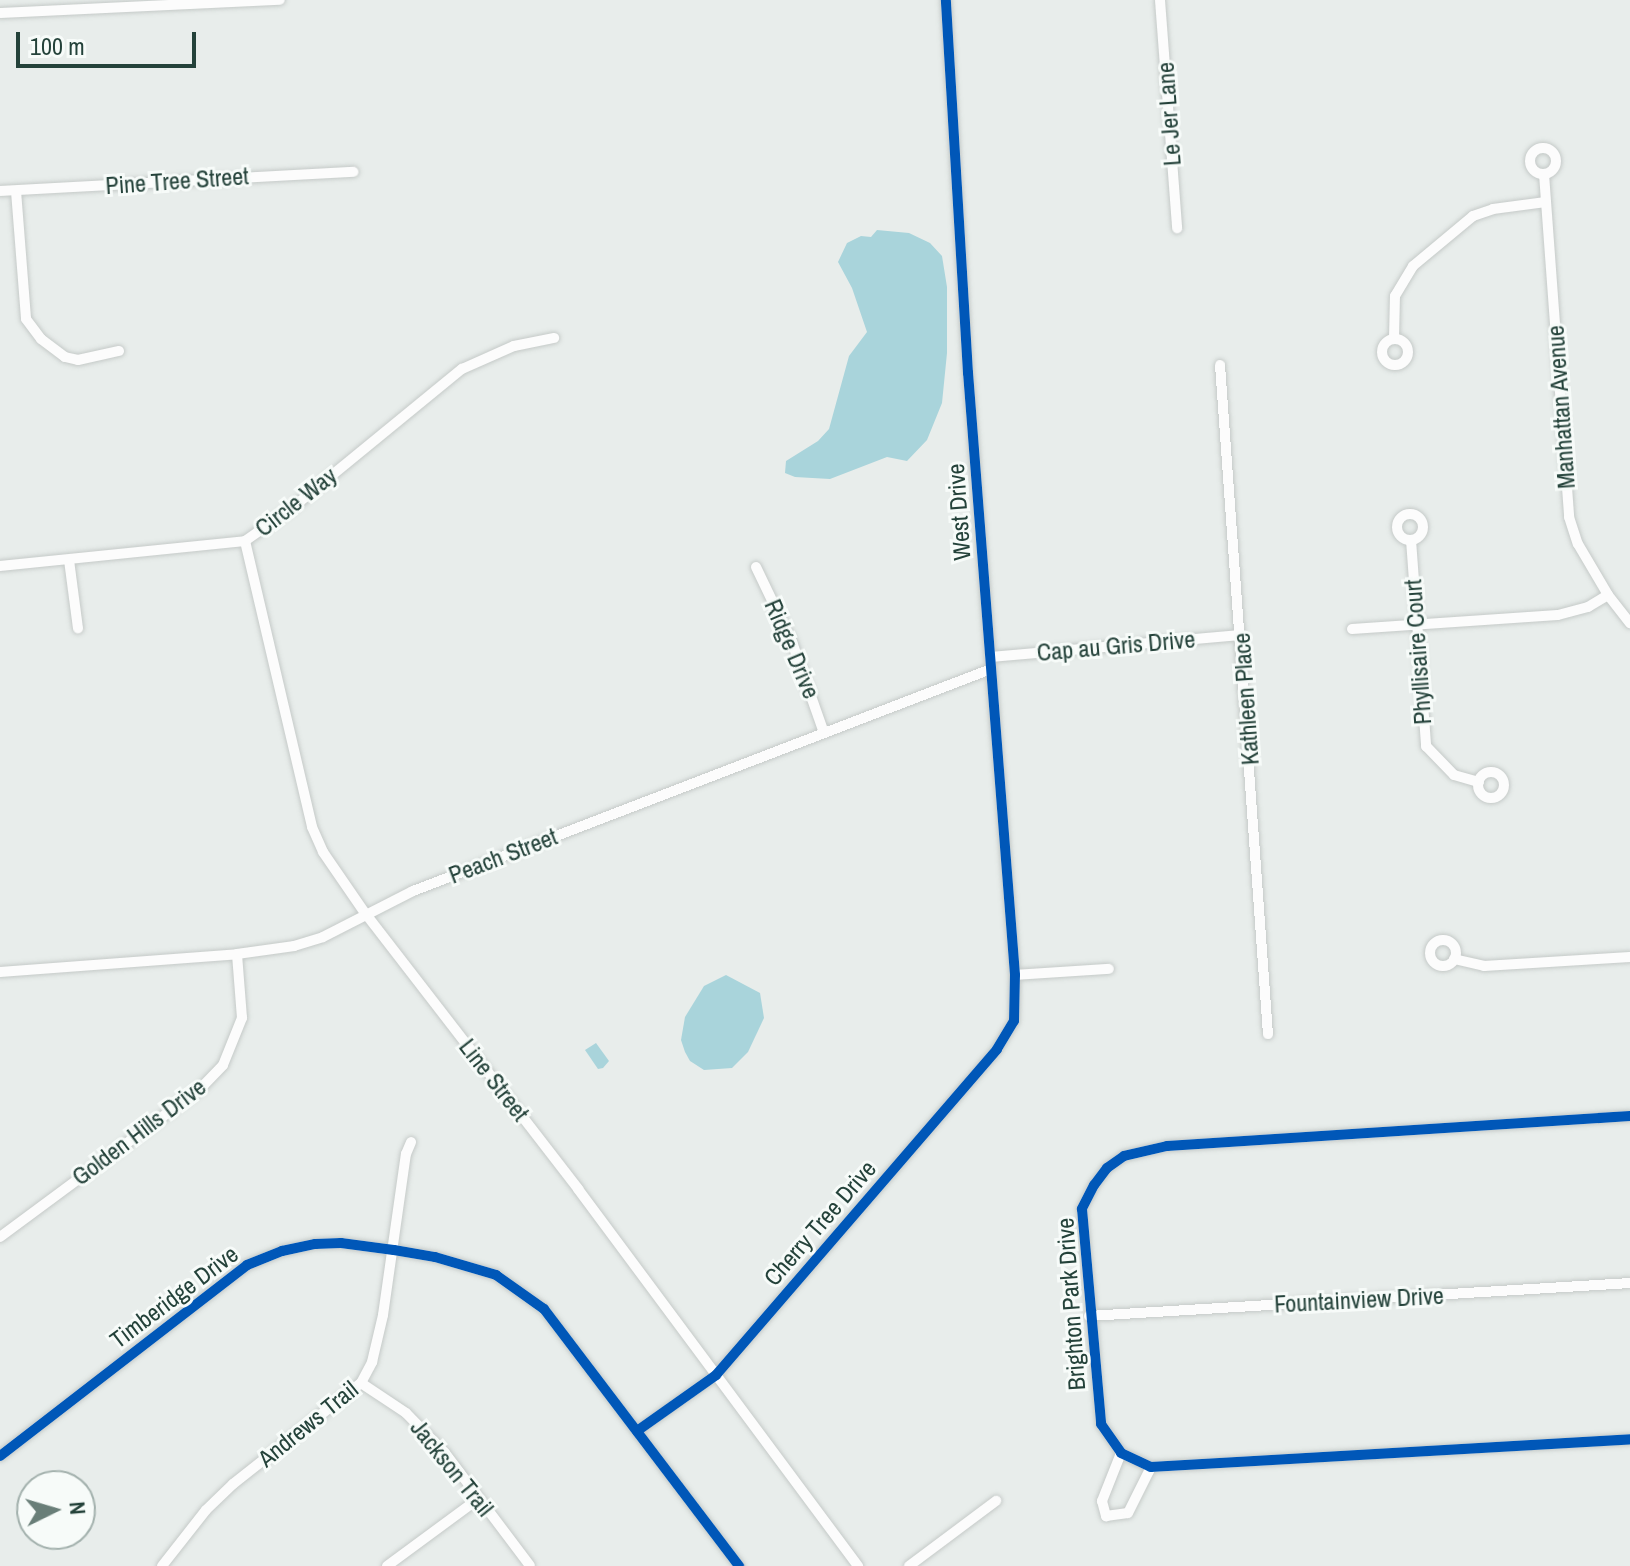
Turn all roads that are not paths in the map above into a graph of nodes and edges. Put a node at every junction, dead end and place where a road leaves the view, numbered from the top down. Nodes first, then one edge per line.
1 (7, 0) edge
2 (280, 0) edge
3 (946, 0) edge
4 (1160, 0) edge
5 (0, 11) edge
6 (353, 172) dead end
7 (1544, 174) dead end
8 (0, 191) edge
9 (16, 191) junction
10 (1546, 202) junction
11 (1177, 228) dead end
12 (554, 338) dead end
13 (1394, 339) dead end
14 (119, 351) dead end
15 (1220, 365) dead end
16 (1411, 540) dead end
17 (245, 541) junction
18 (69, 560) junction
19 (0, 566) edge
20 (756, 567) dead end
21 (1608, 595) junction
22 (1414, 623) junction
23 (1630, 623) edge
24 (78, 628) dead end
25 (1352, 629) dead end
26 (1241, 635) junction
27 (990, 663) junction
28 (824, 733) junction
29 (1479, 782) dead end
30 (365, 913) junction
31 (237, 954) junction
32 (1630, 957) edge
33 (1454, 959) dead end
34 (1109, 969) dead end
35 (0, 972) edge
36 (1015, 975) junction
37 (1014, 1021) joint
38 (1268, 1034) dead end
39 (1630, 1116) edge
40 (411, 1142) dead end
41 (0, 1237) edge
42 (394, 1250) junction
43 (1630, 1283) edge
44 (1089, 1316) junction
45 (716, 1375) junction
46 (361, 1383) junction
47 (637, 1431) junction
48 (1630, 1439) edge
49 (1121, 1453) junction
50 (0, 1456) edge
51 (1151, 1467) junction
52 (478, 1499) junction
53 (996, 1501) dead end
54 (162, 1566) edge
55 (387, 1566) edge
56 (530, 1566) edge
57 (739, 1566) edge
58 (858, 1566) edge
59 (909, 1566) edge

1 - 5 street
2 - 5 street
3 - 27 street, West Drive
4 - 11 street, Le Jer Lane
6 - 9 street, Pine Tree Street
7 - 10 street, Manhattan Avenue
8 - 9 street, Pine Tree Street
9 - 14 street
10 - 13 street
10 - 21 street, Manhattan Avenue
12 - 17 street, Circle Way
15 - 26 street, Kathleen Place
16 - 22 street, Phyllisaire Court
17 - 18 street, Circle Way
17 - 30 street, Line Street
18 - 19 street, Circle Way
18 - 24 street
20 - 28 street, Ridge Drive
21 - 22 street
21 - 23 street, Manhattan Avenue
22 - 25 street
22 - 29 street, Phyllisaire Court
26 - 27 street, Cap au Gris Drive
26 - 38 street, Kathleen Place
27 - 28 street, Peach Street
27 - 36 street, West Drive
28 - 30 street, Peach Street
30 - 31 street, Peach Street
30 - 45 street, Line Street
31 - 35 street, Peach Street
31 - 41 street, Golden Hills Drive
32 - 33 street
34 - 36 street
36 - 37 street, West Drive
37 - 45 street, Cherry Tree Drive
39 - 44 street, Brighton Park Drive
40 - 42 street, Andrews Trail
42 - 46 street, Andrews Trail
42 - 47 street, Timberidge Drive
42 - 50 street, Timberidge Drive
43 - 44 street, Fountainview Drive
44 - 49 street, Brighton Park Drive
45 - 47 street, Cherry Tree Drive
45 - 58 street, Line Street
46 - 52 street, Jackson Trail
46 - 54 street, Andrews Trail
47 - 57 street, Timberidge Drive
48 - 51 street
49 - 51 street
49 - 51 street
52 - 55 street
52 - 56 street, Jackson Trail
53 - 59 street

